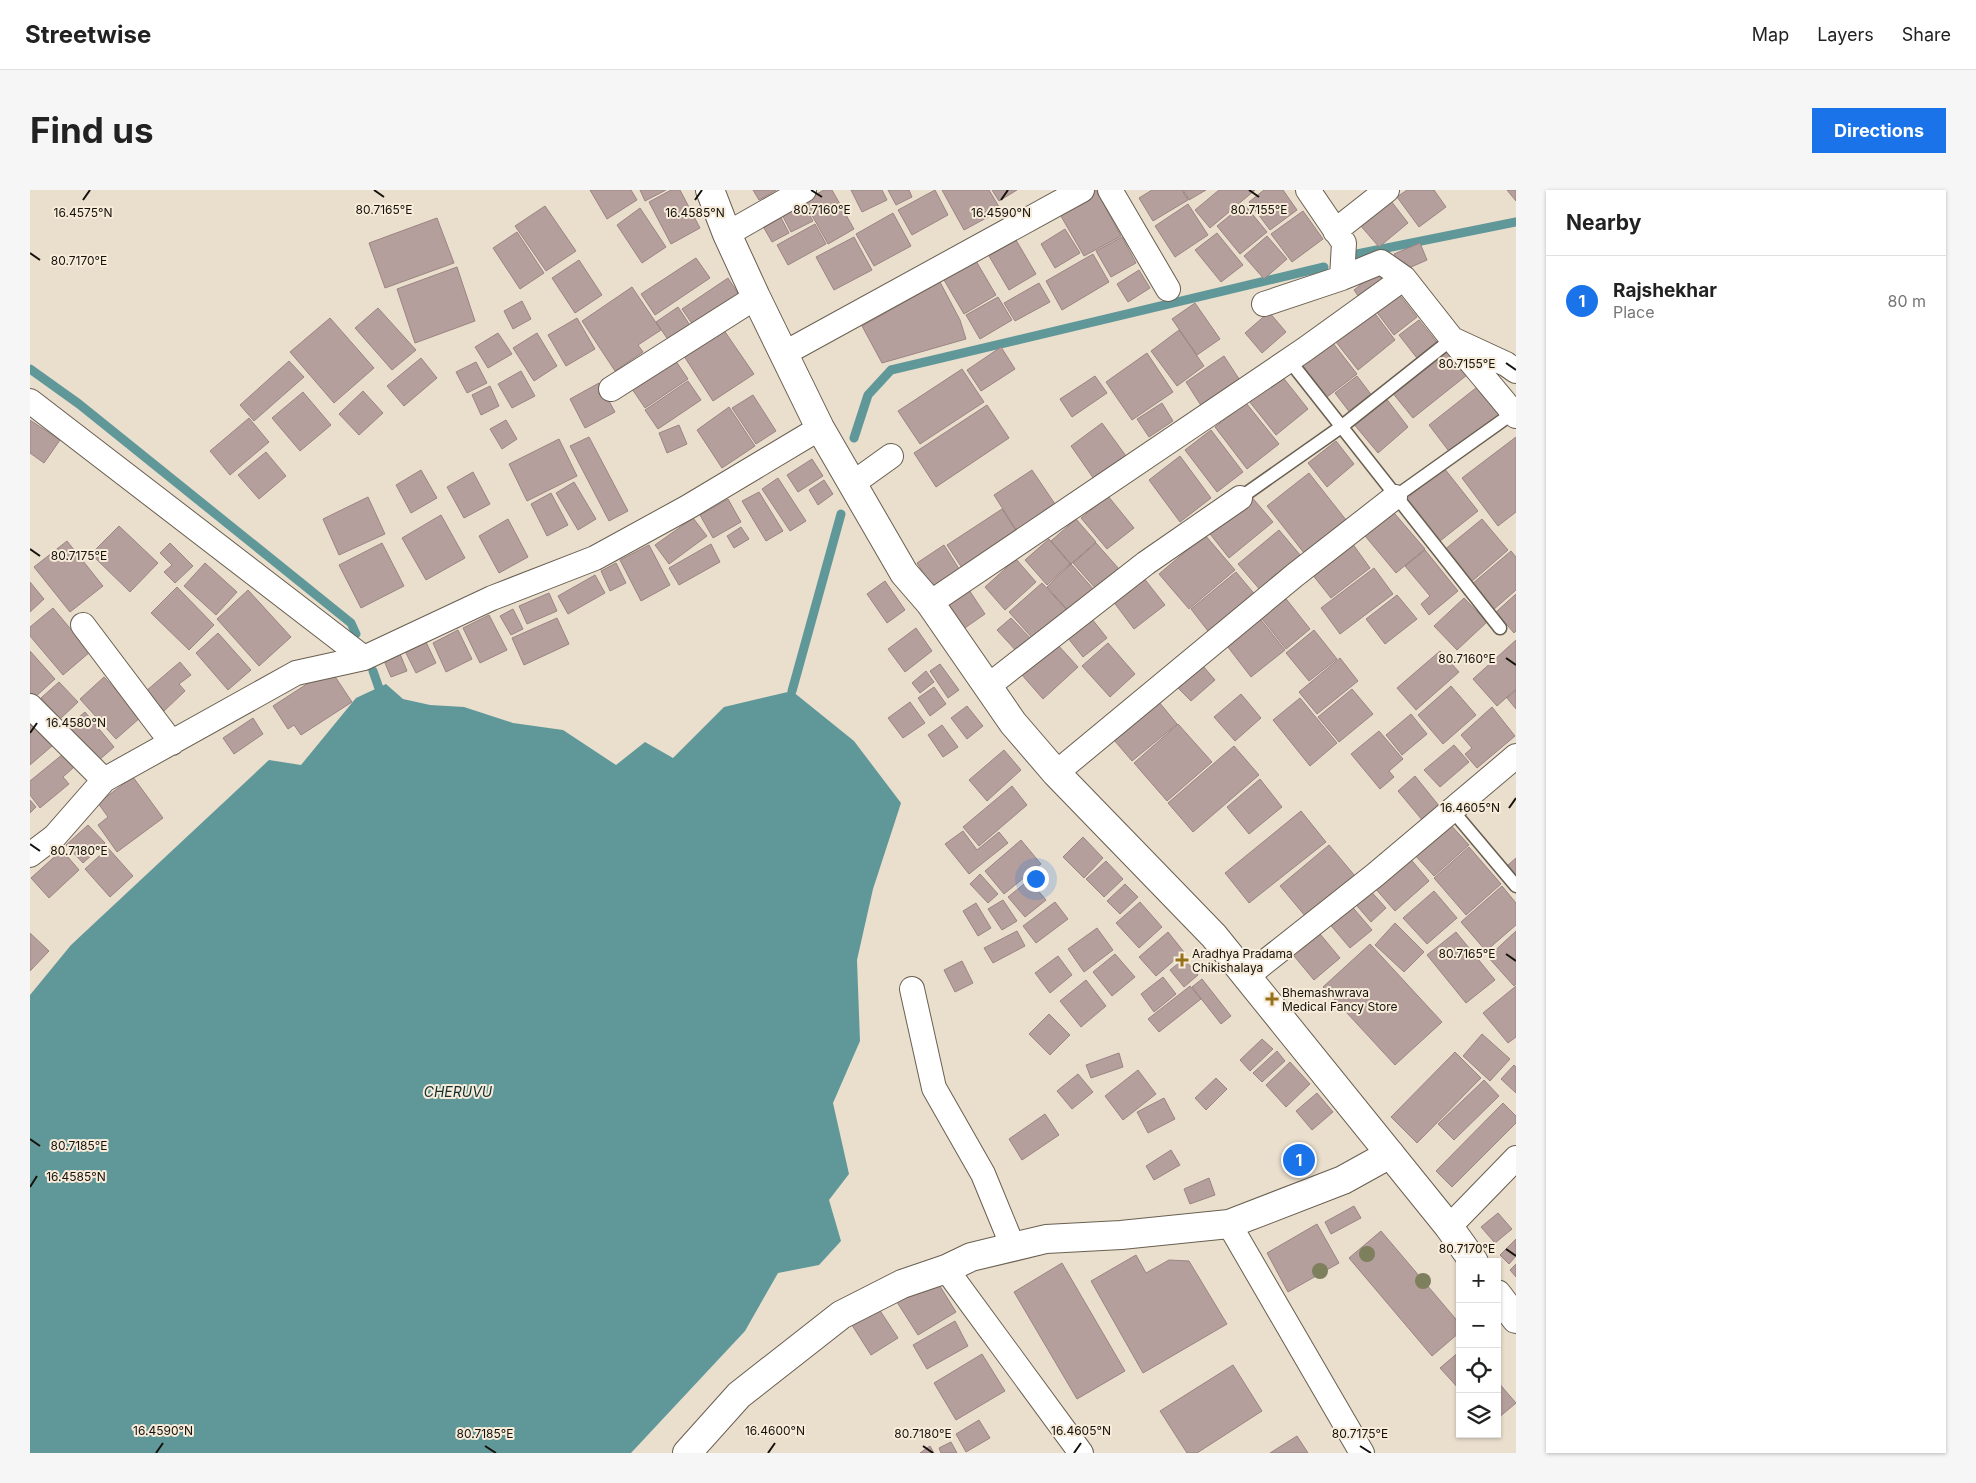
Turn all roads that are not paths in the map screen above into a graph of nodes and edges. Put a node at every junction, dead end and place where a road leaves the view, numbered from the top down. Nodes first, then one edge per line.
1 (710, 190) edge
2 (804, 190) edge
3 (1082, 190) edge
4 (1110, 190) edge
5 (1308, 190) edge
6 (1387, 190) edge
7 (1335, 231) junction
8 (727, 234) junction
9 (1342, 278) junction
10 (1404, 278) junction
11 (1168, 289) dead end
12 (756, 297) junction
13 (1264, 304) dead end
14 (1452, 339) junction
15 (785, 353) junction
16 (1288, 360) junction
17 (1516, 371) edge
18 (611, 389) dead end
19 (30, 401) edge
20 (1515, 415) edge
21 (820, 428) junction
22 (1341, 428) junction
23 (891, 456) dead end
24 (852, 484) junction
25 (1395, 497) junction
26 (1240, 498) joint
27 (930, 603) junction
28 (83, 625) dead end
29 (1500, 628) dead end
30 (364, 658) junction
31 (987, 687) junction
32 (30, 706) edge
33 (172, 743) junction
34 (1516, 756) edge
35 (1056, 774) junction
36 (104, 780) junction
37 (1452, 810) junction
38 (30, 855) edge
39 (1516, 886) edge
40 (1246, 977) junction
41 (912, 989) dead end
42 (1390, 1154) junction
43 (1516, 1158) edge
44 (1230, 1224) junction
45 (1449, 1228) junction
46 (1013, 1247) junction
47 (1471, 1258) edge
48 (946, 1269) junction
49 (1501, 1299) edge
50 (1516, 1319) edge
51 (687, 1453) edge
52 (1081, 1453) edge
53 (1362, 1453) edge

1 - 8 main road
2 - 8 street
3 - 15 street
4 - 11 street
5 - 7 street
6 - 7 street
7 - 9 street
8 - 12 main road
9 - 10 street
9 - 13 street
10 - 14 street
10 - 16 street
12 - 15 main road
12 - 18 street
14 - 17 street
14 - 20 street
14 - 22 lane
15 - 21 main road
16 - 22 lane
16 - 27 street
19 - 30 street
20 - 25 lane
21 - 24 main road
21 - 30 street
22 - 25 lane
22 - 26 lane
23 - 24 street
24 - 27 main road
25 - 29 lane
25 - 35 street
26 - 31 street
27 - 31 main road
28 - 33 street
30 - 33 street
31 - 35 main road
32 - 36 street
33 - 36 street
34 - 37 street
35 - 40 main road
36 - 38 street
37 - 39 lane
37 - 40 street
40 - 42 main road
41 - 46 street
42 - 44 main road
42 - 45 main road
43 - 45 street
44 - 46 main road
44 - 53 street
45 - 47 main road
46 - 48 main road
48 - 51 main road
48 - 52 street
49 - 50 main road

